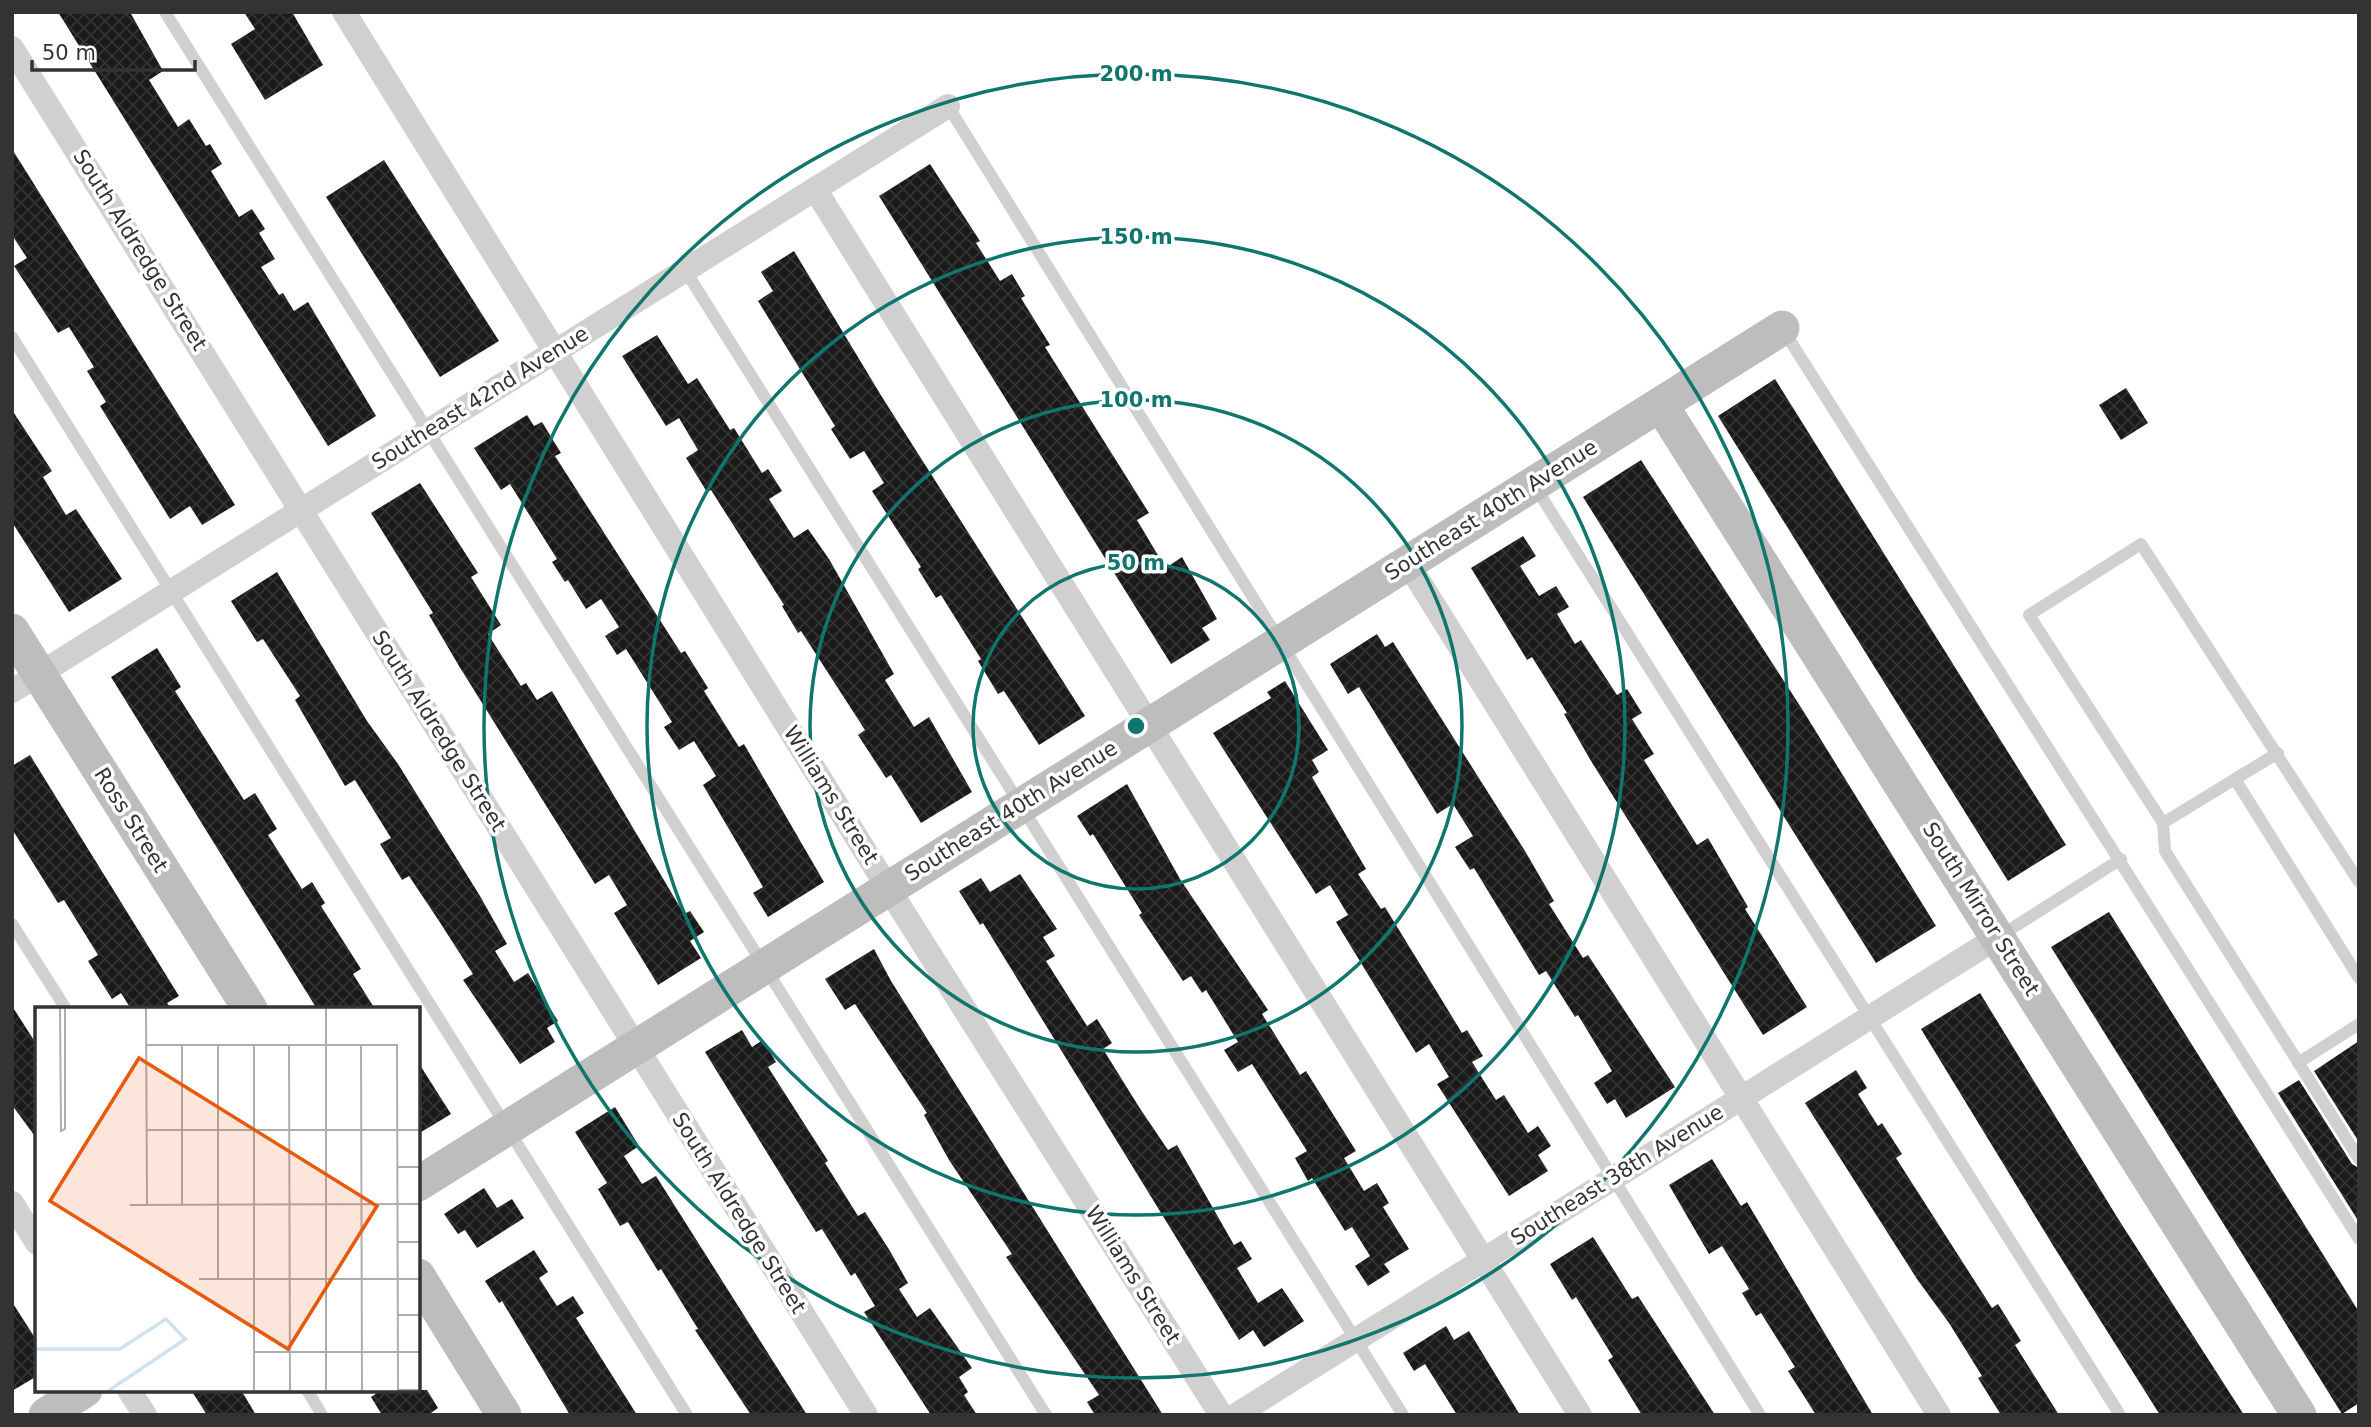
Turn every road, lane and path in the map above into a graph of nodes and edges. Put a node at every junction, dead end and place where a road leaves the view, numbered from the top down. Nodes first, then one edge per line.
1 (165, 12) edge
2 (344, 12) edge
3 (12, 48) edge
4 (948, 106) joint
5 (815, 189) junction
6 (685, 270) junction
7 (1782, 328) joint
8 (12, 337) edge
9 (556, 351) junction
10 (1661, 405) junction
11 (426, 432) junction
12 (1534, 484) junction
13 (302, 508) junction
14 (1407, 562) junction
15 (171, 591) junction
16 (12, 631) edge
17 (1280, 643) junction
18 (26, 682) edge
19 (1149, 723) junction
20 (2278, 753) junction
21 (2235, 779) junction
22 (1019, 805) junction
23 (2163, 823) junction
24 (2121, 859) junction
25 (2359, 882) edge
26 (888, 888) junction
27 (12, 924) edge
28 (1998, 937) junction
29 (763, 967) junction
30 (2359, 978) edge
31 (65, 1007) edge
32 (249, 1007) edge
33 (1868, 1017) junction
34 (2359, 1024) edge
35 (634, 1047) junction
36 (2298, 1063) junction
37 (1741, 1097) junction
38 (507, 1128) junction
39 (2359, 1159) edge
40 (1613, 1178) junction
41 (420, 1183) edge
42 (12, 1203) edge
43 (2359, 1238) edge
44 (35, 1240) edge
45 (1483, 1259) junction
46 (420, 1279) edge
47 (1357, 1340) junction
48 (82, 1392) edge
49 (130, 1392) edge
50 (308, 1392) edge
51 (46, 1415) edge
52 (145, 1415) edge
53 (322, 1415) edge
54 (504, 1415) edge
55 (687, 1415) edge
56 (866, 1415) edge
57 (1046, 1415) edge
58 (1221, 1415) edge
59 (1236, 1415) edge
60 (1403, 1415) edge
61 (1580, 1415) edge
62 (1760, 1415) edge
63 (1939, 1415) edge
64 (2120, 1415) edge
65 (2299, 1415) edge

1 - 11 lane
2 - 9 street, Williams Street
3 - 13 street, South Aldredge Street
4 - 5 street, Southeast 42nd Avenue
4 - 17 lane
5 - 6 street, Southeast 42nd Avenue
5 - 19 street
6 - 9 street, Southeast 42nd Avenue
6 - 22 lane
7 - 10 street, Southeast 40th Avenue
7 - 24 lane
8 - 15 lane
9 - 11 street, Southeast 42nd Avenue
9 - 26 street, Williams Street
10 - 12 street, Southeast 40th Avenue
10 - 28 street, South Mirror Street
11 - 13 street, Southeast 42nd Avenue
11 - 29 lane
12 - 14 street, Southeast 40th Avenue
12 - 33 lane
13 - 15 street, Southeast 42nd Avenue
13 - 35 street, South Aldredge Street
14 - 17 street, Southeast 40th Avenue
14 - 37 street
15 - 18 street, Southeast 42nd Avenue
15 - 38 lane
16 - 18 street, Ross Street
17 - 19 street, Southeast 40th Avenue
17 - 40 lane
18 - 32 street, Ross Street
19 - 22 street, Southeast 40th Avenue
19 - 45 street
20 - 21 lane
20 - 23 lane
20 - 25 lane
21 - 23 lane
21 - 30 lane
22 - 26 street, Southeast 40th Avenue
22 - 47 lane
23 - 36 lane
24 - 28 lane
24 - 43 lane
26 - 29 street, Southeast 40th Avenue
26 - 58 street, Williams Street
27 - 31 lane
28 - 33 street, Southeast 38th Avenue
28 - 65 street, South Mirror Street
29 - 35 street, Southeast 40th Avenue
29 - 57 lane
33 - 37 street, Southeast 38th Avenue
33 - 64 lane
34 - 36 lane
35 - 38 street, Southeast 40th Avenue
35 - 56 street, South Aldredge Street
36 - 39 lane
37 - 40 street, Southeast 38th Avenue
37 - 63 street
38 - 41 street, Southeast 40th Avenue
38 - 55 lane
40 - 45 street, Southeast 38th Avenue
40 - 62 lane
42 - 44 street
45 - 47 street, Southeast 38th Avenue
45 - 61 street
46 - 54 street
47 - 59 street, Southeast 38th Avenue
47 - 60 lane
48 - 51 street
49 - 52 street
50 - 53 lane

